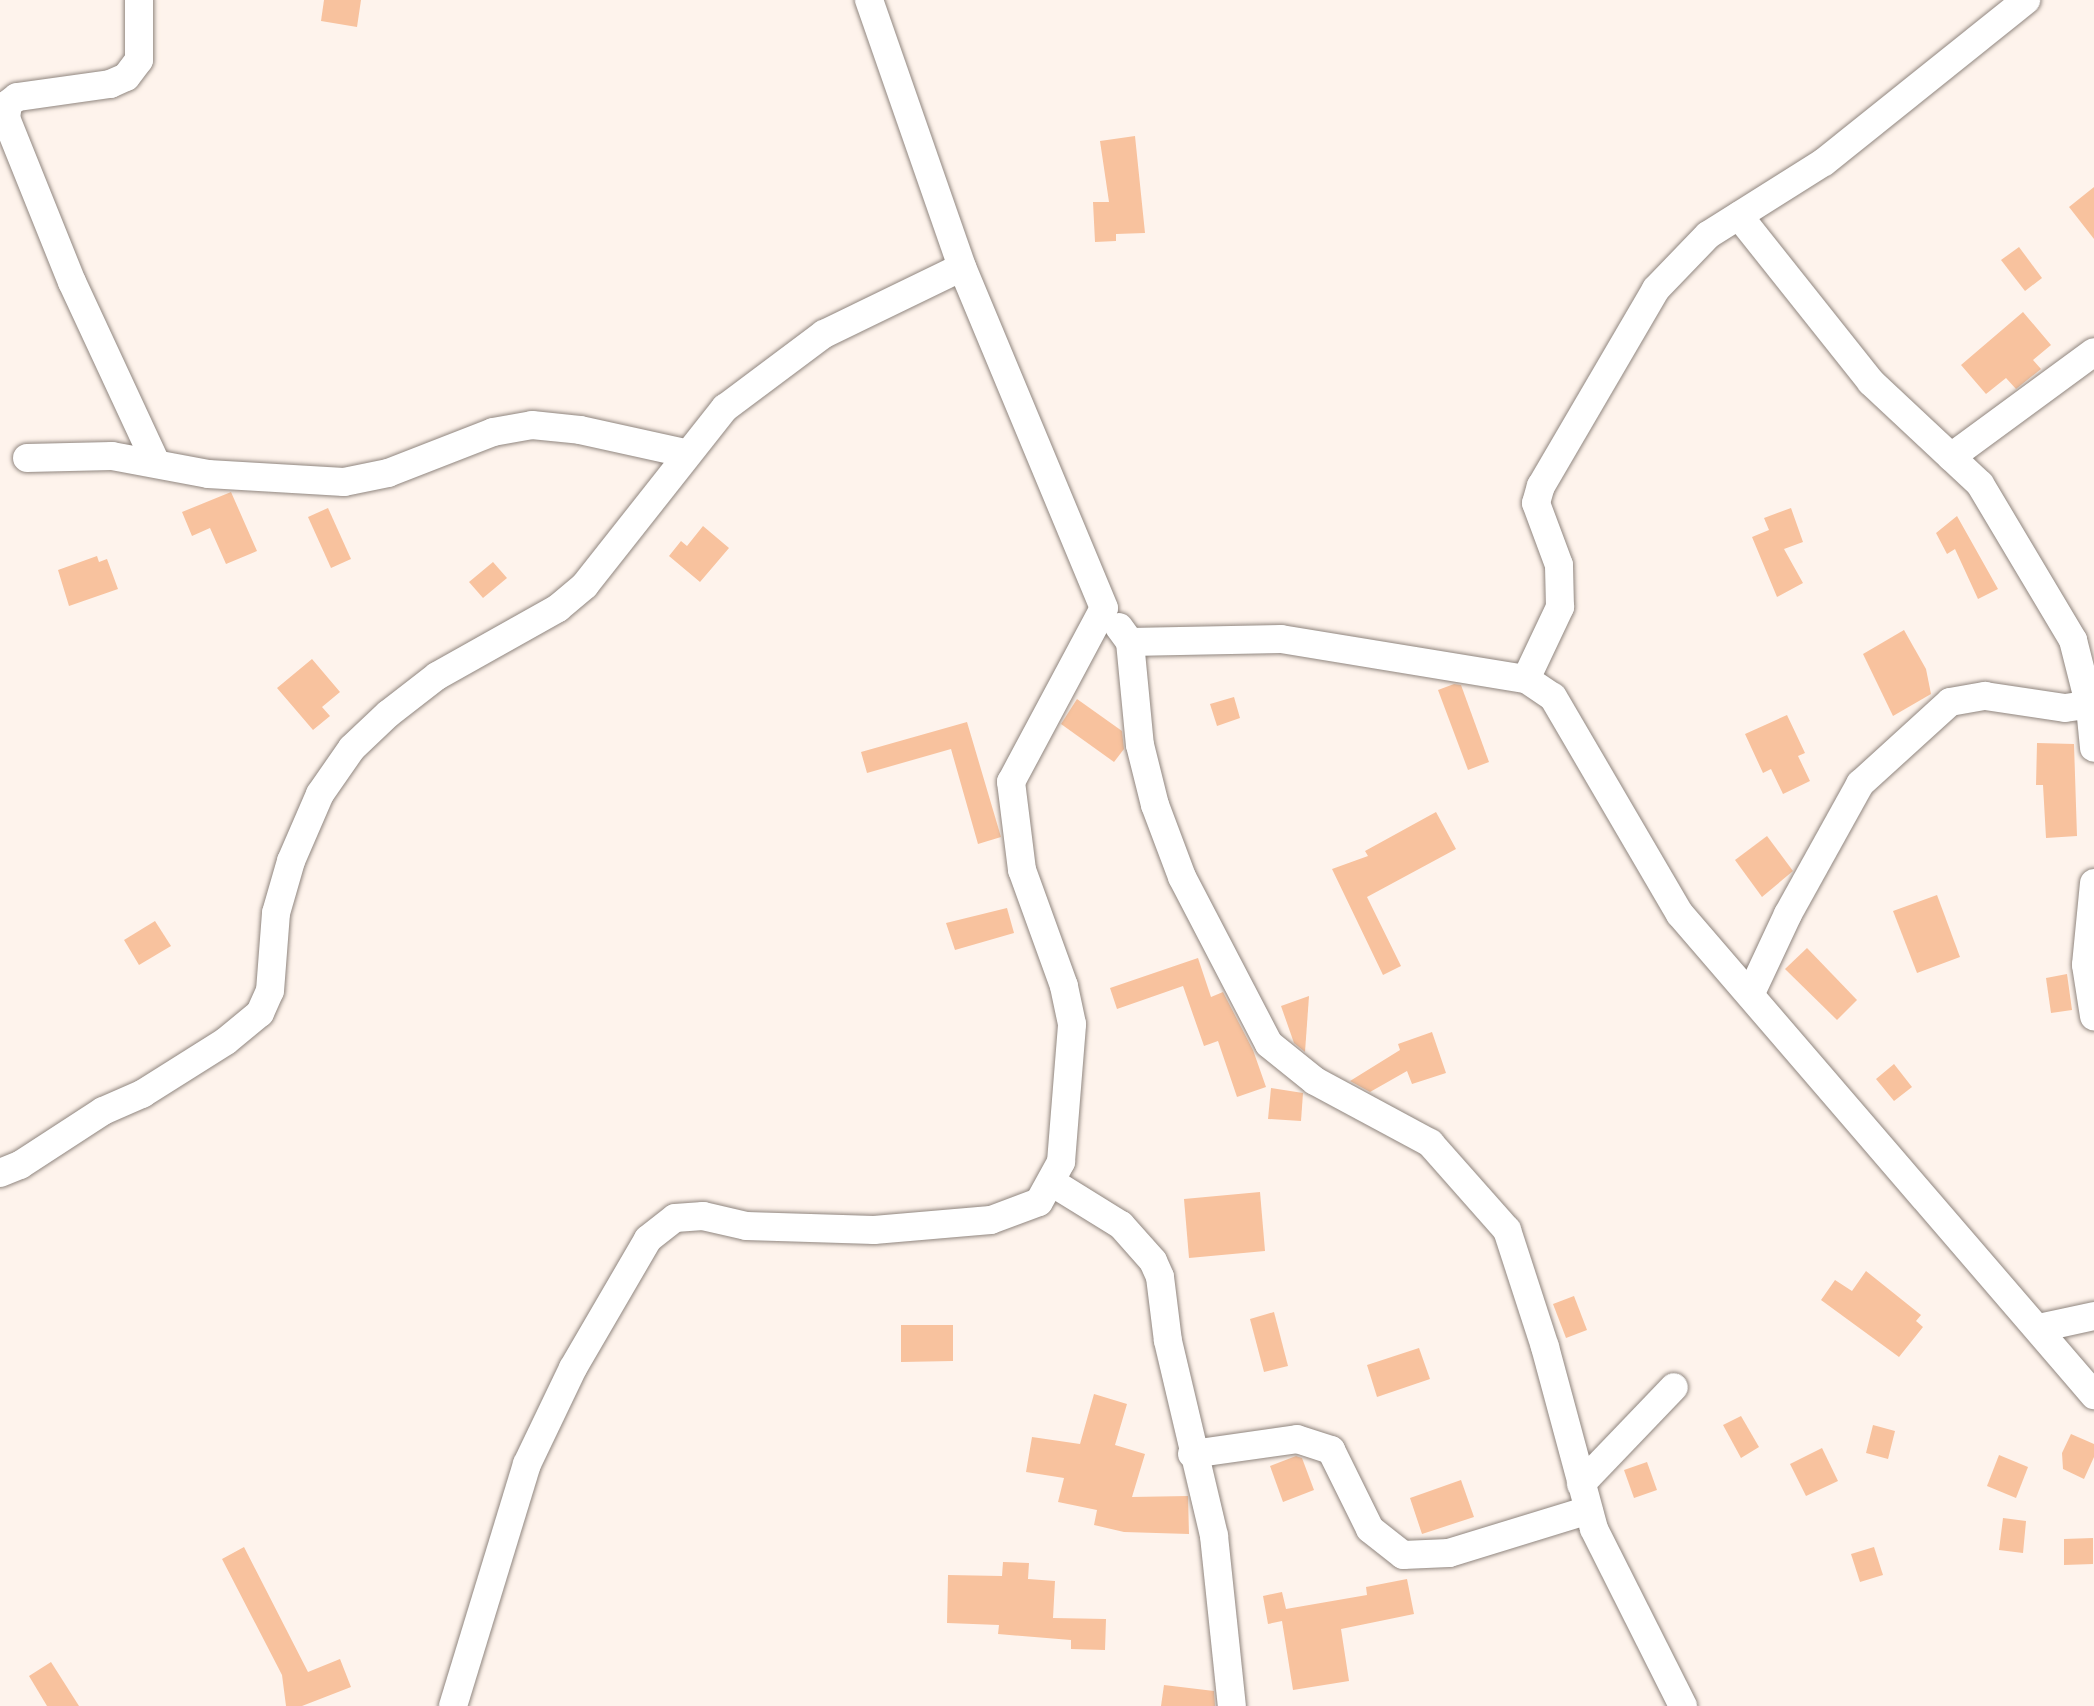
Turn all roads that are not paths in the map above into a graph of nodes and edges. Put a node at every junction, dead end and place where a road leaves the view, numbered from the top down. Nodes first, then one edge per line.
1 (139, 0) edge
2 (869, 0) edge
3 (2026, 0) edge
4 (1739, 216) junction
5 (962, 267) junction
6 (2094, 352) edge
7 (685, 453) junction
8 (1951, 457) junction
9 (27, 458) dead end
10 (156, 463) junction
11 (1104, 608) junction
12 (1130, 642) junction
13 (1526, 679) junction
14 (2092, 705) edge
15 (2094, 748) edge
16 (2094, 883) edge
17 (1751, 993) junction
18 (2094, 1016) edge
19 (0, 1173) edge
20 (1053, 1183) junction
21 (2094, 1316) edge
22 (2039, 1328) junction
23 (1674, 1387) dead end
24 (2094, 1395) edge
25 (1192, 1454) junction
26 (1585, 1497) junction
27 (453, 1706) edge
28 (1232, 1706) edge
29 (1683, 1706) edge

1 - 10 street
2 - 5 street
3 - 4 street
4 - 8 street
4 - 13 street
5 - 7 street
5 - 11 street
6 - 8 street
7 - 10 street
7 - 19 street
8 - 14 street
9 - 10 street
11 - 12 street
11 - 20 street
12 - 13 street
12 - 26 street
13 - 17 street
14 - 15 street
14 - 17 street
16 - 18 street
17 - 22 street
20 - 25 street
20 - 27 street
21 - 22 street
22 - 24 street
23 - 26 street
25 - 26 street
25 - 28 street
26 - 29 street

